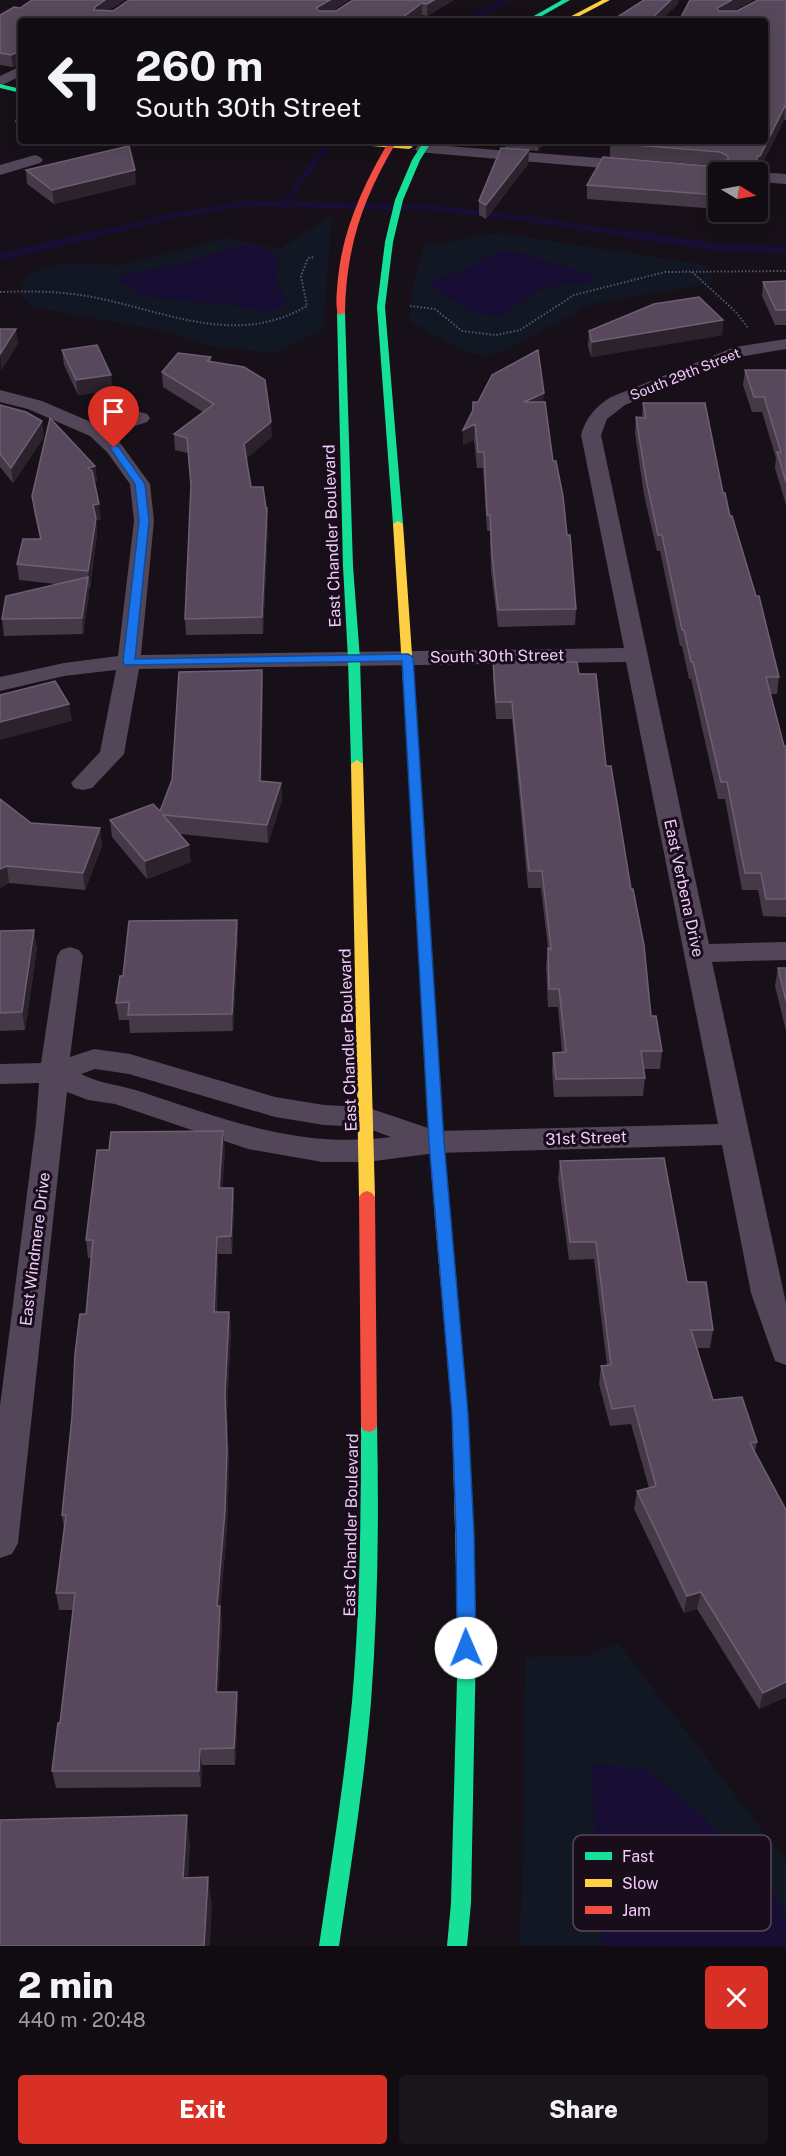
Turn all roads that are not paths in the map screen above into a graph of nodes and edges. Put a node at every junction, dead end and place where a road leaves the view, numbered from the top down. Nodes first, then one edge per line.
1 (567, 0) edge
2 (607, 0) edge
3 (534, 18) edge
4 (572, 18) edge
5 (18, 72) edge
6 (0, 84) edge
7 (18, 90) edge
8 (390, 144) edge
9 (408, 144) edge
10 (425, 145) edge
11 (35, 160) dead end
12 (653, 168) edge
13 (0, 170) edge
14 (768, 178) edge
15 (786, 179) edge
16 (786, 344) edge
17 (0, 396) edge
18 (140, 418) dead end
19 (593, 422) joint
20 (97, 432) junction
21 (636, 655) junction
22 (408, 657) junction
23 (354, 659) junction
24 (129, 662) junction
25 (0, 684) edge
26 (82, 783) dead end
27 (786, 951) edge
28 (698, 953) junction
29 (70, 956) dead end
30 (54, 1073) junction
31 (0, 1074) edge
32 (198, 1084) junction
33 (179, 1114) junction
34 (366, 1117) junction
35 (735, 1134) junction
36 (436, 1142) junction
37 (368, 1151) junction
38 (786, 1352) edge
39 (0, 1543) edge
40 (329, 1946) edge
41 (457, 1946) edge

1 - 3 main road
2 - 4 main road
5 - 6 street
6 - 7 main road
8 - 23 main road, East Chandler Boulevard
9 - 10 main road
10 - 12 street
10 - 22 main road
11 - 13 street
14 - 15 street
16 - 19 street, South 29th Street
17 - 20 street
18 - 20 street
19 - 21 street, East Verbena Drive
20 - 24 street
21 - 22 street, South 30th Street
21 - 28 street, East Verbena Drive
22 - 23 street, South 30th Street
22 - 36 main road
23 - 24 street, South 30th Street
23 - 34 main road, East Chandler Boulevard
24 - 25 street, South 30th Street
24 - 26 street
27 - 28 street
28 - 35 street, East Verbena Drive
29 - 30 street, East Windmere Drive
30 - 31 street
30 - 32 street
30 - 33 street, 31st Street
30 - 39 street, East Windmere Drive
32 - 33 street
32 - 34 street
33 - 37 street, 31st Street
34 - 36 street
34 - 37 main road, East Chandler Boulevard
35 - 36 street, 31st Street
35 - 38 street, East Verbena Drive
36 - 37 street, 31st Street
36 - 41 main road
37 - 40 main road, East Chandler Boulevard

